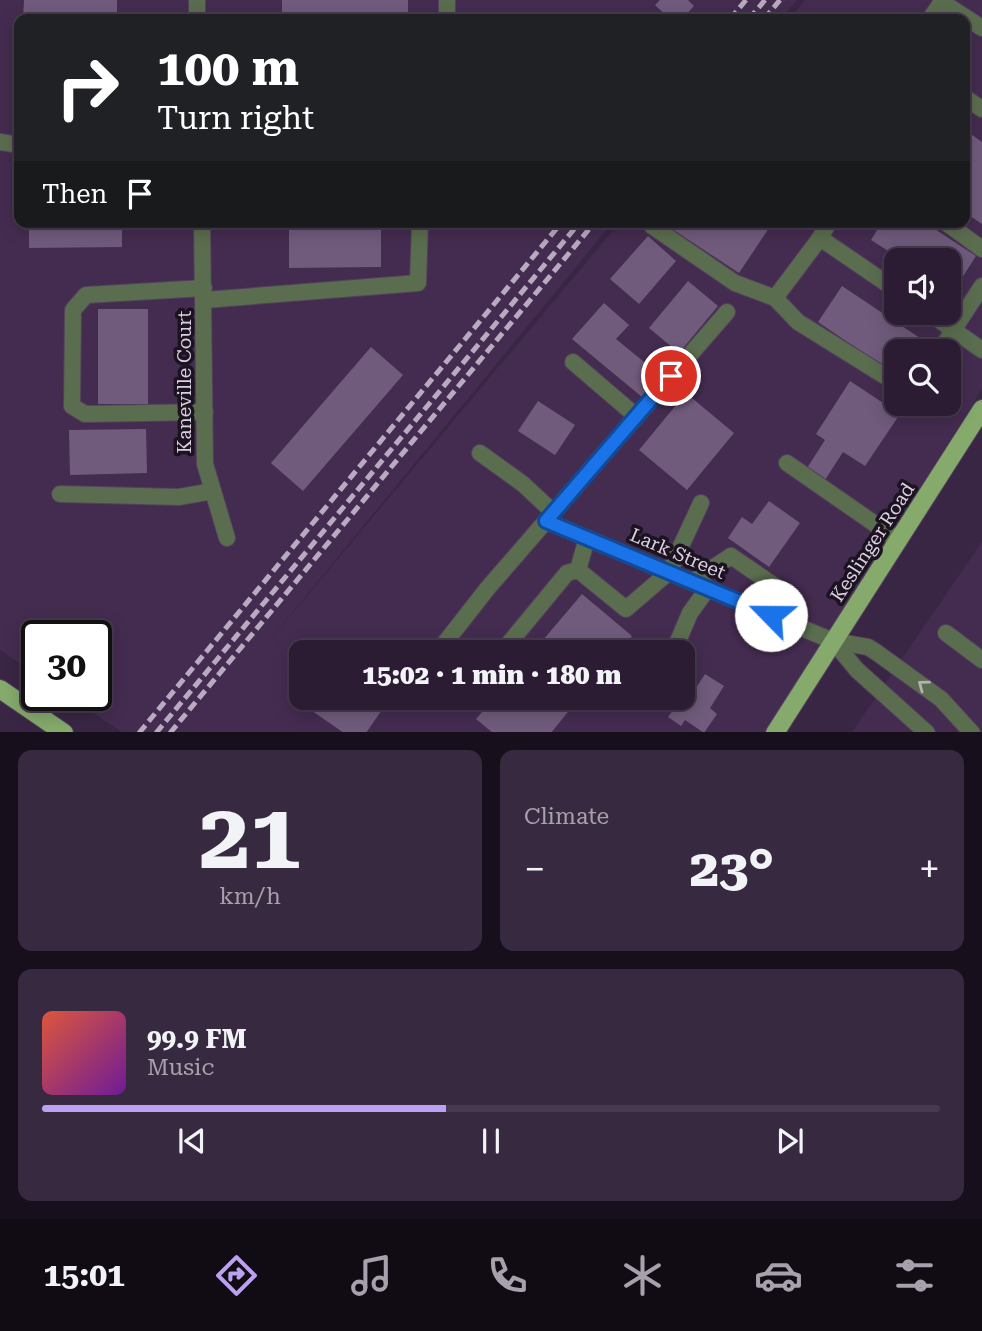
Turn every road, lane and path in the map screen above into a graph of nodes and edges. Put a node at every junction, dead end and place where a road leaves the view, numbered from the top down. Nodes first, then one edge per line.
1 (942, 1) edge
2 (961, 14) edge
3 (202, 228) edge
4 (419, 228) edge
5 (655, 228) edge
6 (826, 228) edge
7 (953, 228) edge
8 (820, 238) junction
9 (982, 249) edge
10 (884, 282) edge
11 (982, 286) edge
12 (204, 294) junction
13 (775, 298) junction
14 (727, 312) dead end
15 (946, 325) edge
16 (953, 330) junction
17 (947, 339) edge
18 (982, 350) edge
19 (573, 362) dead end
20 (884, 376) edge
21 (982, 409) edge
22 (205, 412) junction
23 (636, 416) junction
24 (480, 453) dead end
25 (787, 463) dead end
26 (213, 492) junction
27 (60, 494) dead end
28 (701, 503) dead end
29 (550, 517) junction
30 (227, 538) dead end
31 (587, 538) junction
32 (898, 540) junction
33 (578, 570) junction
34 (669, 572) junction
35 (692, 582) junction
36 (708, 588) junction
37 (771, 615) junction
38 (946, 633) dead end
39 (447, 640) edge
40 (512, 640) edge
41 (679, 640) edge
42 (833, 641) junction
43 (982, 660) edge
44 (0, 689) edge
45 (63, 732) edge
46 (776, 732) edge
47 (926, 732) edge
48 (971, 732) edge

1 - 2 street
3 - 12 street, Kaneville Court
4 - 12 street
5 - 13 street
6 - 8 street
7 - 9 street
8 - 10 street
8 - 13 street
11 - 16 street
12 - 22 street, Kaneville Court
12 - 22 street
13 - 20 street
14 - 23 street
15 - 16 street
16 - 17 street
16 - 18 street
19 - 23 street
21 - 32 main road, Keslinger Road
22 - 26 street, Kaneville Court
23 - 29 street
24 - 29 street
25 - 32 street
26 - 27 street
26 - 30 street, Kaneville Court
28 - 34 street
29 - 31 street, Lark Street
29 - 39 street
31 - 33 street
31 - 34 street, Lark Street
32 - 42 main road, Keslinger Road
33 - 34 street
33 - 40 street
34 - 35 street, Lark Street
35 - 36 street, Lark Street
35 - 37 street
36 - 37 street, Lark Street
36 - 41 street
37 - 42 street, Lark Street
38 - 43 street
42 - 46 main road, Keslinger Road
42 - 47 street
48 -> 42 street
44 - 45 main road

